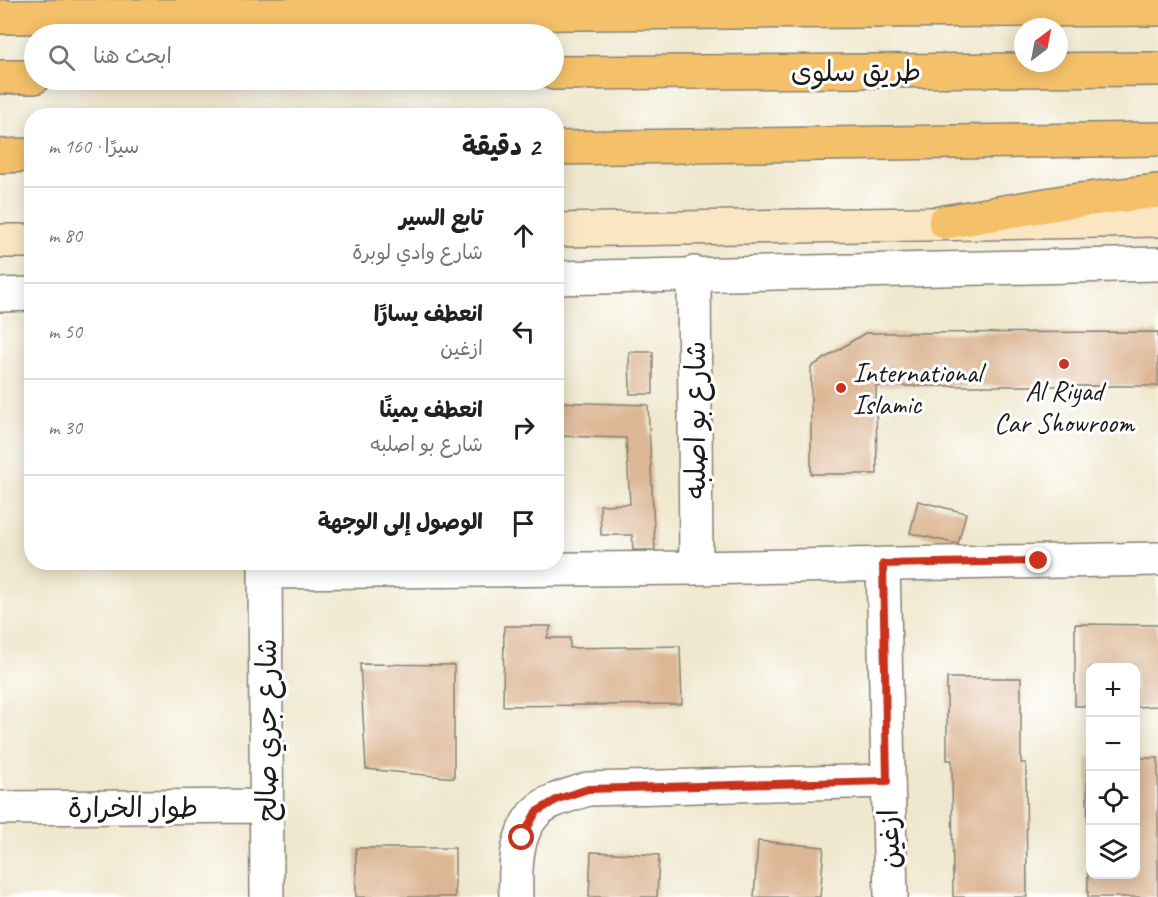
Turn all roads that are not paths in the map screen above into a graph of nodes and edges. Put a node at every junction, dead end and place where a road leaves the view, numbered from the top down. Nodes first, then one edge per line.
1 (1158, 9) edge
2 (0, 16) edge
3 (1158, 69) edge
4 (564, 73) edge
5 (0, 77) edge
6 (24, 77) edge
7 (1158, 139) edge
8 (564, 148) edge
9 (24, 155) edge
10 (0, 156) edge
11 (1158, 191) edge
12 (1158, 220) edge
13 (945, 222) junction
14 (564, 230) edge
15 (1158, 264) edge
16 (694, 273) junction
17 (564, 278) edge
18 (0, 294) edge
19 (24, 294) edge
20 (1158, 559) edge
21 (883, 564) junction
22 (564, 568) edge
23 (696, 568) junction
24 (265, 570) edge
25 (887, 781) junction
26 (266, 806) junction
27 (0, 808) edge
28 (267, 897) edge
29 (516, 897) edge
30 (891, 897) edge

1 - 2 highway
3 - 4 highway, طريق سلوى
5 - 6 highway
7 - 8 highway
9 - 10 highway
11 - 13 highway
12 - 13 main road
13 - 14 main road
15 - 16 street
16 - 17 street
16 - 23 street, شارع بو اصلبه
18 - 19 street
20 - 21 street
21 - 23 street
21 - 25 street, ازغين
22 - 23 street
24 - 26 street, شارع جري صالح
25 - 29 street
25 - 30 street, ازغين
26 - 27 street, طوار الخرارة
26 - 28 street, شارع جري صالح

